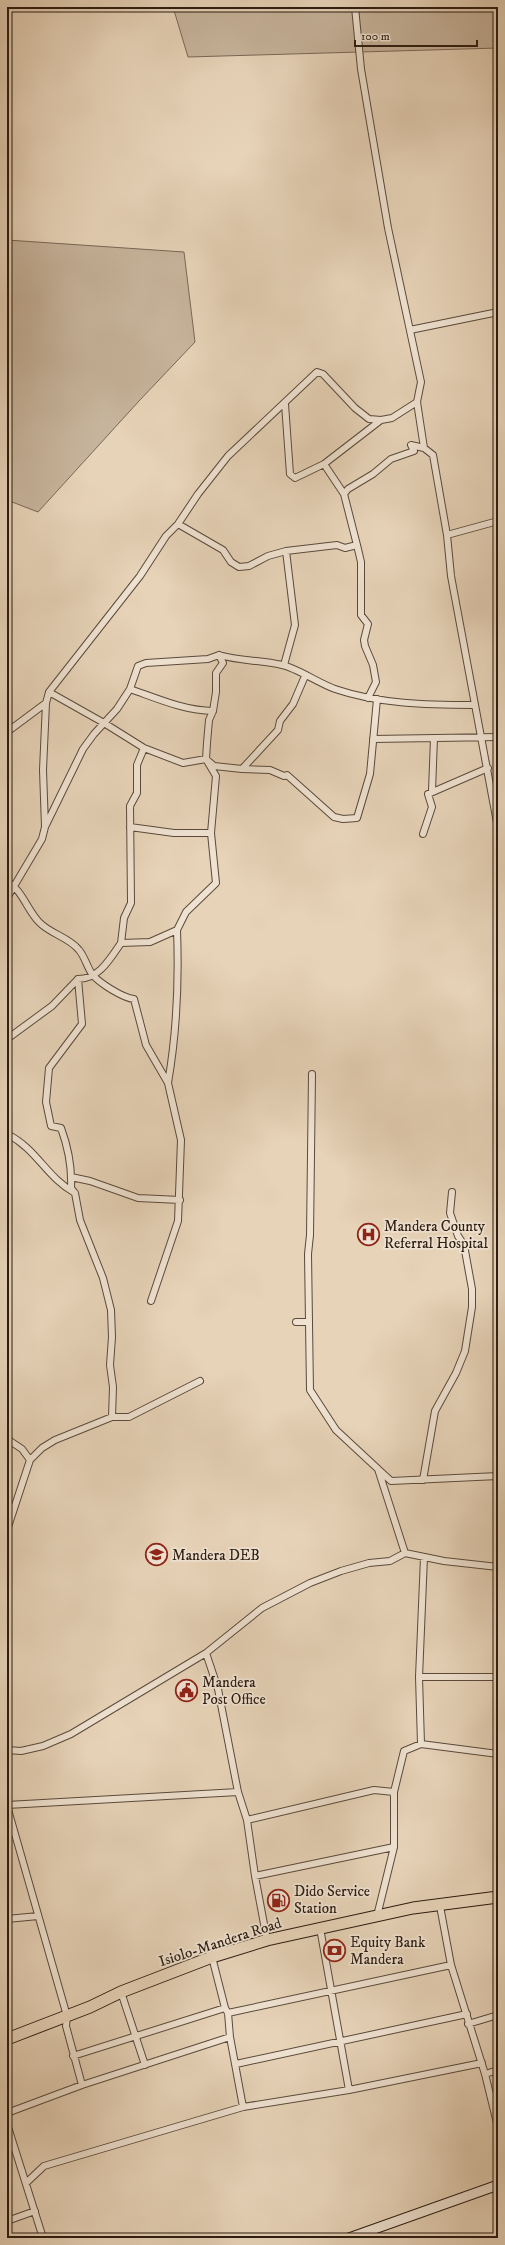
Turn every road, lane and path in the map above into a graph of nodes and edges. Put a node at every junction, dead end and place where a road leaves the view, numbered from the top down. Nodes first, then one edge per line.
1 (355, 7) edge
2 (498, 312) edge
3 (410, 330) junction
4 (417, 402) junction
5 (285, 404) junction
6 (381, 420) junction
7 (424, 448) junction
8 (324, 464) junction
9 (344, 494) junction
10 (498, 521) edge
11 (178, 524) junction
12 (447, 534) junction
13 (357, 545) junction
14 (286, 551) junction
15 (219, 654) junction
16 (284, 665) junction
17 (305, 676) junction
18 (130, 690) junction
19 (49, 692) junction
20 (368, 698) junction
21 (377, 699) junction
22 (46, 703) junction
23 (474, 705) junction
24 (213, 711) junction
25 (104, 723) junction
26 (7, 732) edge
27 (498, 737) edge
28 (434, 738) junction
29 (373, 739) junction
30 (482, 739) junction
31 (144, 748) junction
32 (206, 759) junction
33 (488, 768) junction
34 (242, 769) junction
35 (432, 792) junction
36 (45, 827) junction
37 (130, 827) junction
38 (498, 828) edge
39 (211, 833) junction
40 (422, 834) dead end
41 (7, 882) edge
42 (15, 885) junction
43 (7, 898) edge
44 (177, 930) junction
45 (121, 943) junction
46 (92, 975) junction
47 (78, 979) junction
48 (7, 1039) edge
49 (312, 1074) dead end
50 (168, 1083) junction
51 (7, 1134) edge
52 (71, 1177) junction
53 (452, 1192) dead end
54 (75, 1193) junction
55 (180, 1200) junction
56 (151, 1301) dead end
57 (296, 1322) dead end
58 (308, 1322) junction
59 (200, 1381) dead end
60 (112, 1417) junction
61 (7, 1439) edge
62 (30, 1460) junction
63 (378, 1469) junction
64 (498, 1476) edge
65 (424, 1480) junction
66 (7, 1530) edge
67 (405, 1553) junction
68 (424, 1557) junction
69 (498, 1567) edge
70 (206, 1652) junction
71 (419, 1677) junction
72 (498, 1677) edge
73 (421, 1744) junction
74 (7, 1750) edge
75 (498, 1754) edge
76 (238, 1792) junction
77 (394, 1792) junction
78 (7, 1806) edge
79 (247, 1820) junction
80 (394, 1847) junction
81 (255, 1876) junction
82 (498, 1897) edge
83 (440, 1906) junction
84 (38, 1916) junction
85 (377, 1916) junction
86 (7, 1919) edge
87 (320, 1928) junction
88 (267, 1940) junction
89 (212, 1957) junction
90 (451, 1965) junction
91 (332, 1991) junction
92 (121, 1992) junction
93 (227, 2011) junction
94 (467, 2014) junction
95 (498, 2014) edge
96 (67, 2016) junction
97 (468, 2024) junction
98 (136, 2036) junction
99 (230, 2037) junction
100 (7, 2039) edge
101 (339, 2042) junction
102 (73, 2056) junction
103 (482, 2063) junction
104 (236, 2064) junction
105 (145, 2065) junction
106 (498, 2070) edge
107 (485, 2074) junction
108 (82, 2085) junction
109 (349, 2090) junction
110 (243, 2107) junction
111 (7, 2113) edge
112 (7, 2124) edge
113 (498, 2127) edge
114 (8, 2131) edge
115 (26, 2183) junction
116 (498, 2185) edge
117 (35, 2211) junction
118 (7, 2221) edge
119 (43, 2238) edge
120 (349, 2238) edge

1 - 3 street
2 - 3 street
3 - 4 street
4 - 6 street
4 - 7 street
5 - 6 street
5 - 8 street
5 - 11 street
6 - 8 street
7 - 9 street
7 - 12 street
8 - 9 street
9 - 13 street
10 - 12 street
11 - 14 street
11 - 19 street
12 - 23 street
13 - 14 street
13 - 20 street
14 - 16 street
15 - 16 street
15 - 18 street
15 - 24 street
16 - 17 street
17 - 20 street
17 - 34 street
18 - 24 street
18 - 25 street
19 - 22 street
19 - 25 street
20 - 21 street
21 - 23 street
21 - 29 street
22 - 26 street
22 - 36 street
23 - 30 street
24 - 32 street
25 - 31 street
25 - 36 street
27 - 30 street
28 - 29 street
28 - 30 street
28 - 35 street
29 - 34 street
30 - 33 street
31 - 32 street
31 - 37 street
32 - 34 street
32 - 39 street
33 - 35 street
33 - 38 street
35 - 40 street
36 - 42 street
37 - 39 street
37 - 45 street
39 - 44 street
41 - 42 street
42 - 43 street
42 - 46 street
44 - 45 street
44 - 50 street
45 - 46 street
46 - 47 street
46 - 50 street
47 - 48 street
47 - 52 street
49 - 58 street
50 - 55 street
51 - 54 street
52 - 54 street
52 - 55 street
53 - 65 street
54 - 60 street
55 - 56 street
57 - 58 street
58 - 63 street
59 - 60 street
60 - 62 street
61 - 62 street
62 - 66 street
63 - 65 street
63 - 67 street
64 - 65 street
67 - 68 street
67 - 70 street
68 - 69 street
68 - 71 street
70 - 74 street
70 - 76 street
71 - 72 street
71 - 73 street
73 - 75 street
73 - 77 street
76 - 78 street
76 - 79 street
77 - 79 street
77 - 80 street
78 - 84 street
79 - 81 street
80 - 81 street
80 - 85 street
81 - 88 street
82 - 83 highway, Isiolo-Mandera Road
83 - 85 highway, Isiolo-Mandera Road
83 - 90 street
84 - 86 street
84 - 96 street
85 - 87 highway, Isiolo-Mandera Road
87 - 88 highway, Isiolo-Mandera Road
87 - 91 street
88 - 89 highway, Isiolo-Mandera Road
89 - 92 highway, Isiolo-Mandera Road
89 - 93 street
90 - 91 street
90 - 94 street
91 - 93 street
91 - 101 street
92 - 96 highway, Isiolo-Mandera Road
92 - 98 street
93 - 98 street
93 - 99 street
94 - 97 street
94 - 101 street
95 - 97 street
96 - 100 highway, Isiolo-Mandera Road
96 - 102 street
97 - 103 street
98 - 102 street
98 - 105 street
99 - 104 street
99 - 105 street
101 - 104 street
101 - 109 street
102 - 108 street
103 - 107 street
103 - 109 street
104 - 110 street
105 - 108 street
106 - 107 street
107 - 113 street
108 - 111 street
109 - 110 street
110 - 115 street
112 - 114 street
114 - 115 street
115 - 117 street
116 - 120 main road
117 - 118 street
117 - 119 street

